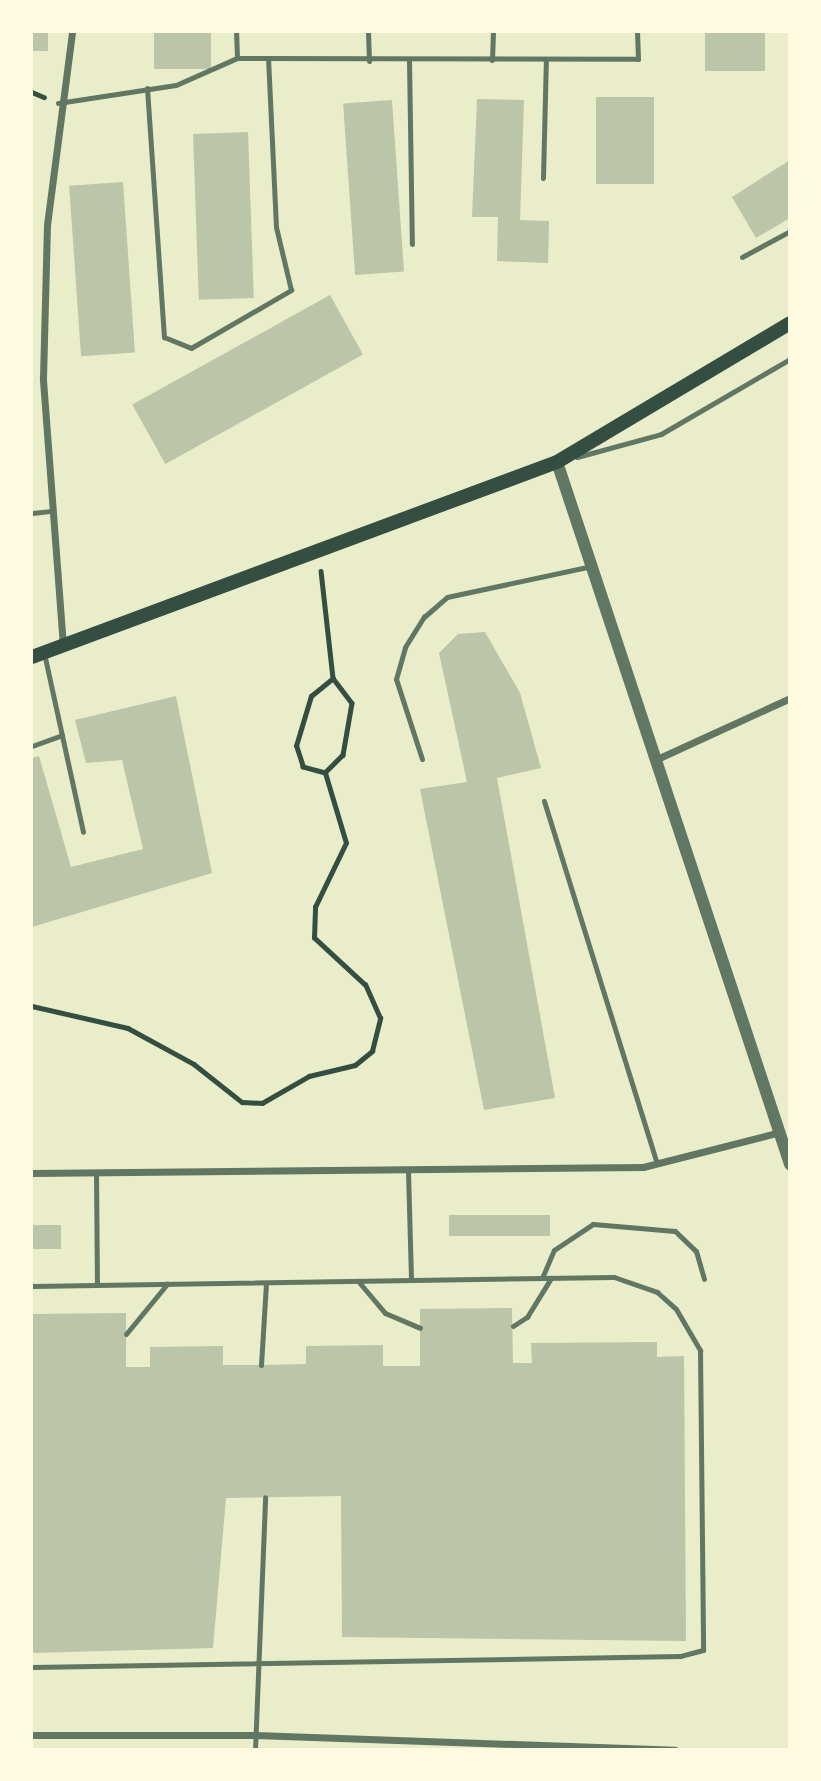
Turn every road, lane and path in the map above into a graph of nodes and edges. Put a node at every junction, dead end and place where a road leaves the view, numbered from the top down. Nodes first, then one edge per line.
1 (72, 32) edge
2 (236, 32) edge
3 (368, 32) edge
4 (493, 32) edge
5 (637, 32) edge
6 (237, 58) junction
7 (268, 59) junction
8 (546, 59) junction
9 (409, 60) junction
10 (492, 60) junction
11 (369, 61) junction
12 (148, 88) junction
13 (58, 103) junction
14 (543, 177) dead end
15 (789, 231) edge
16 (412, 244) dead end
17 (742, 257) dead end
18 (789, 323) edge
19 (789, 359) edge
20 (557, 462) junction
21 (50, 511) junction
22 (32, 513) edge
23 (318, 553) junction
24 (591, 566) junction
25 (63, 646) junction
26 (38, 655) edge
27 (333, 678) junction
28 (789, 698) edge
29 (62, 734) junction
30 (32, 746) edge
31 (422, 759) dead end
32 (657, 759) junction
33 (324, 773) junction
34 (544, 801) dead end
35 (83, 832) dead end
36 (32, 1006) edge
37 (780, 1132) junction
38 (657, 1163) junction
39 (789, 1164) edge
40 (408, 1171) junction
41 (32, 1172) edge
42 (96, 1173) junction
43 (542, 1278) junction
44 (551, 1278) junction
45 (704, 1279) dead end
46 (411, 1280) junction
47 (358, 1281) junction
48 (266, 1283) junction
49 (167, 1284) junction
50 (97, 1285) junction
51 (32, 1286) edge
52 (513, 1326) dead end
53 (420, 1328) dead end
54 (126, 1334) dead end
55 (261, 1365) dead end
56 (265, 1497) dead end
57 (262, 1663) junction
58 (32, 1667) edge
59 (32, 1735) edge
60 (255, 1735) junction
61 (255, 1749) edge
62 (675, 1749) edge

1 - 13 street
2 - 6 lane
3 - 11 lane
4 - 10 lane
5 - 8 lane
6 - 7 lane
6 - 12 lane
7 - 11 lane
7 - 12 lane
8 - 10 lane
8 - 14 lane
9 - 10 lane
9 - 11 lane
9 - 16 lane
12 - 13 lane
13 - 21 street
15 - 17 lane
18 - 20 main road
19 - 20 lane
20 - 23 main road
20 - 24 street
21 - 22 lane
21 - 25 street
23 - 25 main road
23 - 27 path
24 - 31 lane
24 - 32 street
25 - 26 main road
26 - 29 lane
27 - 33 path
27 - 33 path
28 - 32 street
29 - 30 lane
29 - 35 lane
32 - 37 street
33 - 36 path
34 - 38 lane
37 - 38 street
37 - 39 street
38 - 40 street
40 - 42 street
40 - 46 lane
41 - 42 street
42 - 50 lane
43 - 44 lane
43 - 45 lane
43 - 46 lane
44 - 52 lane
44 - 57 lane
46 - 47 lane
47 - 48 lane
47 - 53 lane
48 - 49 lane
48 - 55 lane
49 - 50 lane
49 - 54 lane
50 - 51 lane
56 - 57 lane
57 - 58 lane
57 - 60 lane
59 - 60 street
60 - 61 lane
60 - 62 street

